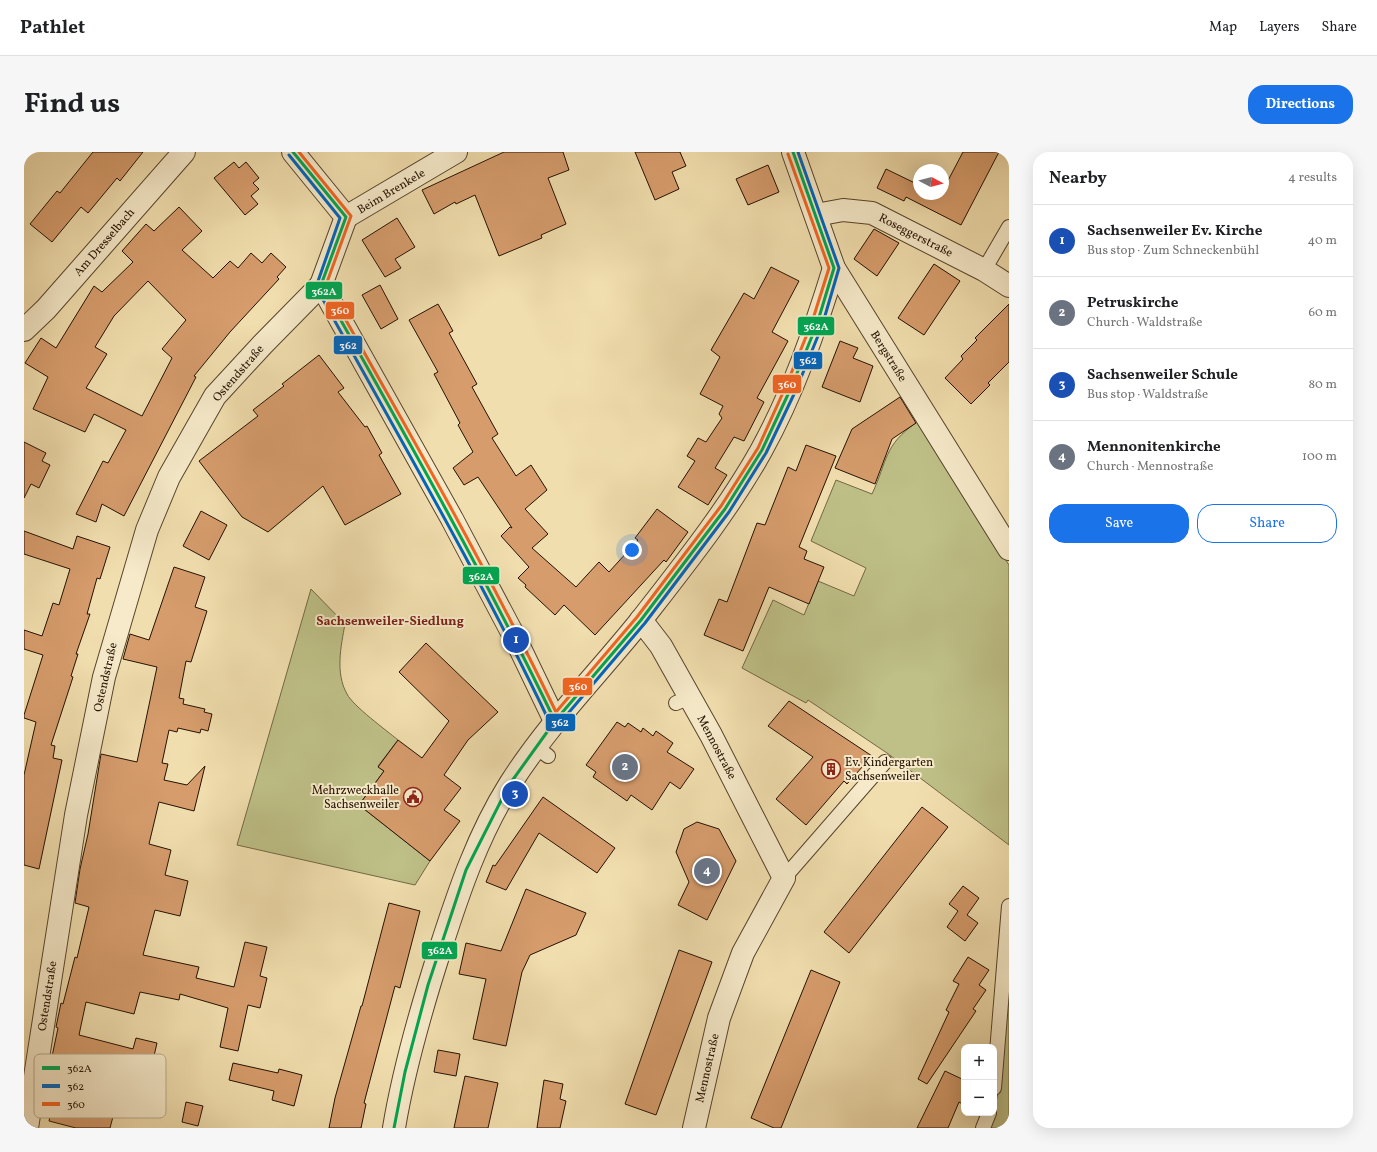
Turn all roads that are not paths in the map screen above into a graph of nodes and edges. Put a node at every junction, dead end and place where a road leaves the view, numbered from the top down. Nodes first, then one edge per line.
1 (184, 152) edge
2 (293, 152) edge
3 (456, 152) edge
4 (793, 152) edge
5 (816, 215) junction
6 (346, 217) junction
7 (1009, 227) edge
8 (834, 268) junction
9 (984, 270) junction
10 (321, 285) junction
11 (1009, 286) edge
12 (24, 330) edge
13 (1009, 549) edge
14 (641, 620) junction
15 (555, 721) junction
16 (885, 762) dead end
17 (784, 878) junction
18 (1009, 906) edge
19 (39, 1054) edge
20 (995, 1080) edge
21 (34, 1083) edge
22 (988, 1116) edge
23 (27, 1128) edge
24 (394, 1128) edge
25 (694, 1128) edge
26 (984, 1128) edge

1 - 12 street, Am Dresselbach
2 - 6 street
3 - 6 street, Beim Brenkele
4 - 5 street, Bergstraße
5 - 8 street, Bergstraße
5 - 9 street, Roseggerstraße
6 - 10 street
7 - 9 lane
8 - 13 street, Bergstraße
8 - 14 street
9 - 11 street, Roseggerstraße
10 - 15 street
10 - 19 street, Ostendstraße
14 - 15 street
14 - 17 street, Mennostraße
15 - 24 street
16 - 17 lane, Mennostraße
17 - 25 street, Mennostraße
18 - 20 lane
21 - 23 street, Ostendstraße
22 - 26 lane

